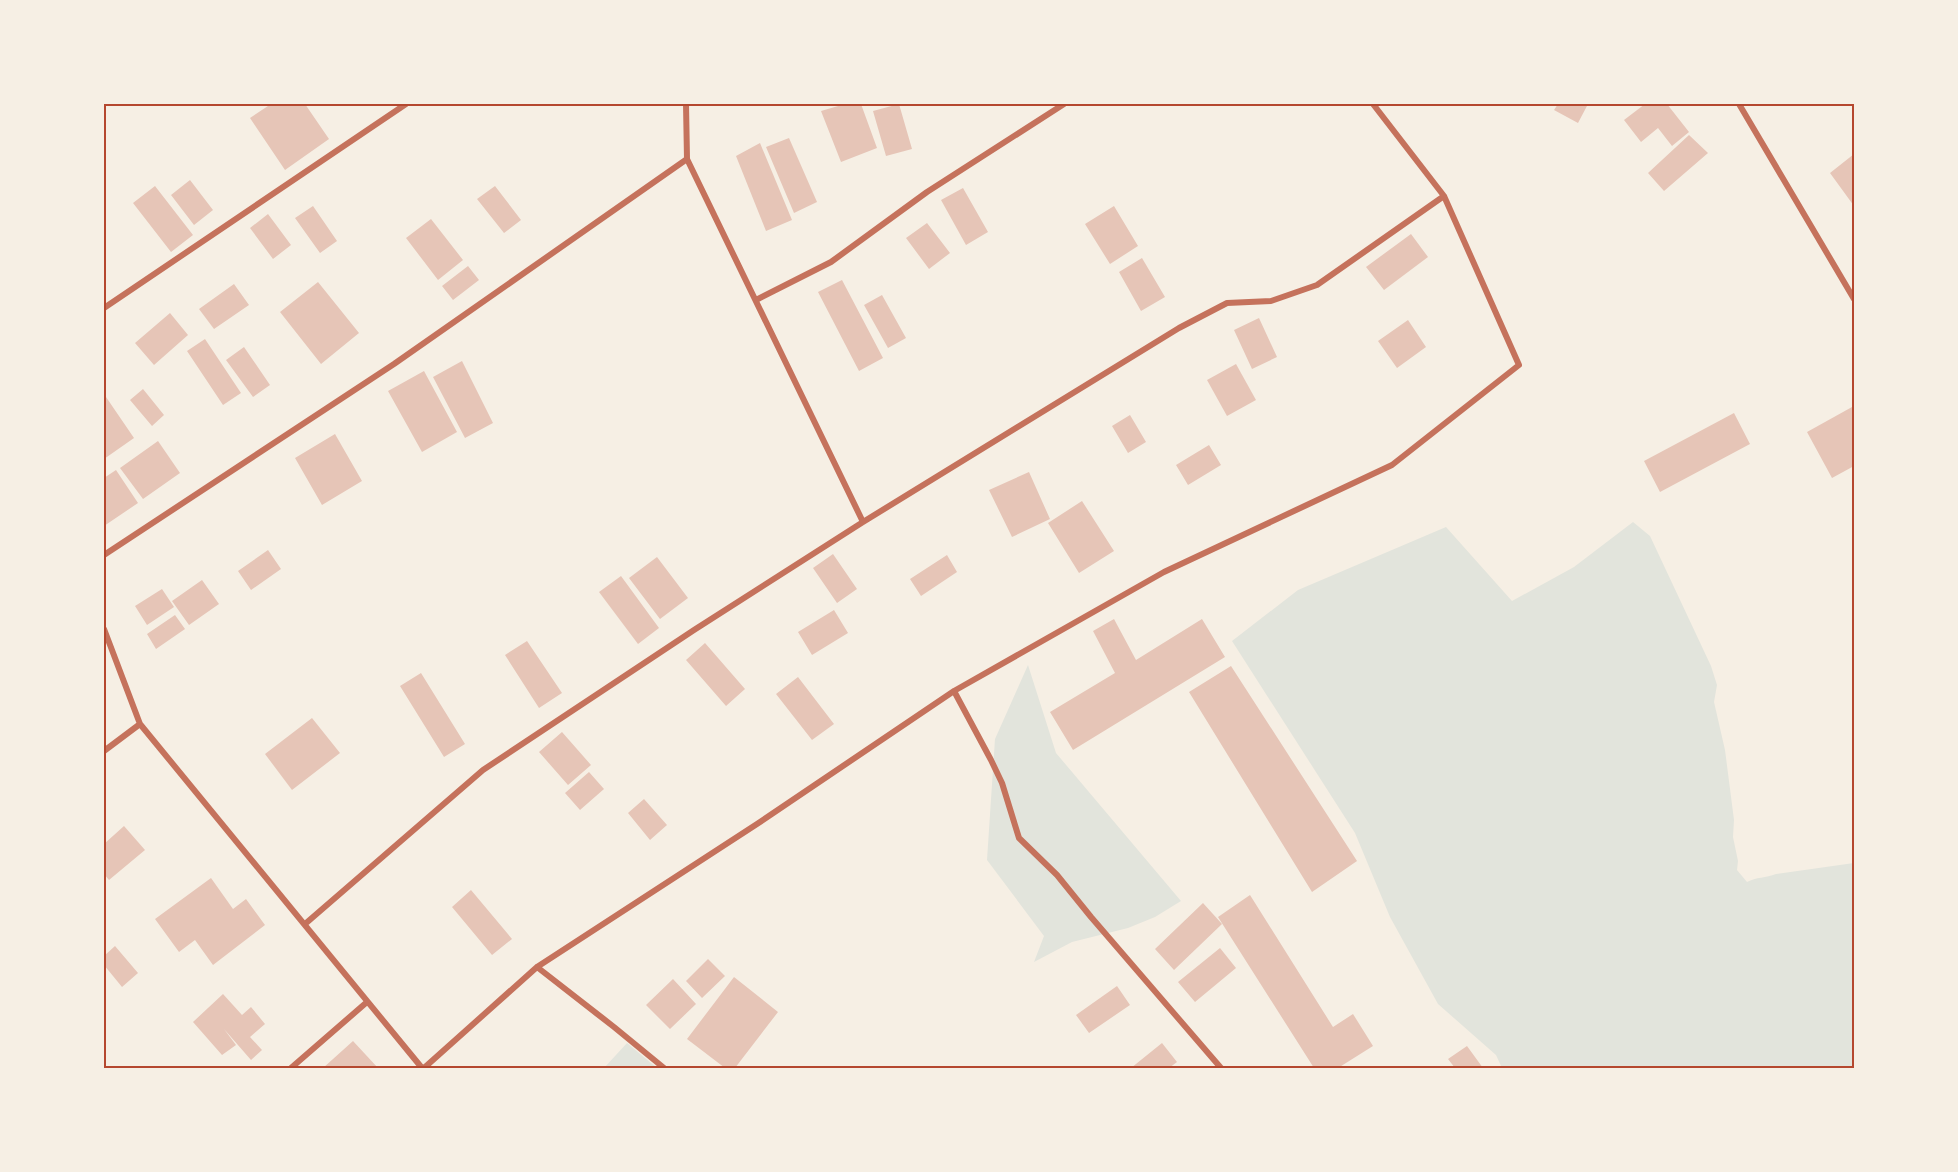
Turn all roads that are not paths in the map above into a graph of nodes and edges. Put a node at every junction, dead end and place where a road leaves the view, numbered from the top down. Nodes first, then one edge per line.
1 (406, 104) edge
2 (686, 104) edge
3 (1064, 104) edge
4 (1373, 104) edge
5 (1739, 104) edge
6 (687, 159) junction
7 (1443, 196) junction
8 (1854, 299) edge
9 (756, 300) junction
10 (104, 308) edge
11 (863, 522) junction
12 (104, 555) edge
13 (104, 629) edge
14 (954, 692) junction
15 (140, 724) junction
16 (104, 751) edge
17 (304, 924) junction
18 (537, 967) junction
19 (368, 1002) junction
20 (291, 1068) edge
21 (423, 1068) edge
22 (664, 1068) edge
23 (1221, 1068) edge

1 - 10 street
2 - 6 street
3 - 9 street
4 - 7 street
5 - 8 street
6 - 9 street
6 - 12 street
7 - 11 street
7 - 14 street
9 - 11 street
11 - 17 street
13 - 15 street
14 - 18 street
14 - 23 street
15 - 16 street
15 - 17 street
17 - 19 street
18 - 21 street
18 - 22 street
19 - 20 street
19 - 21 street

